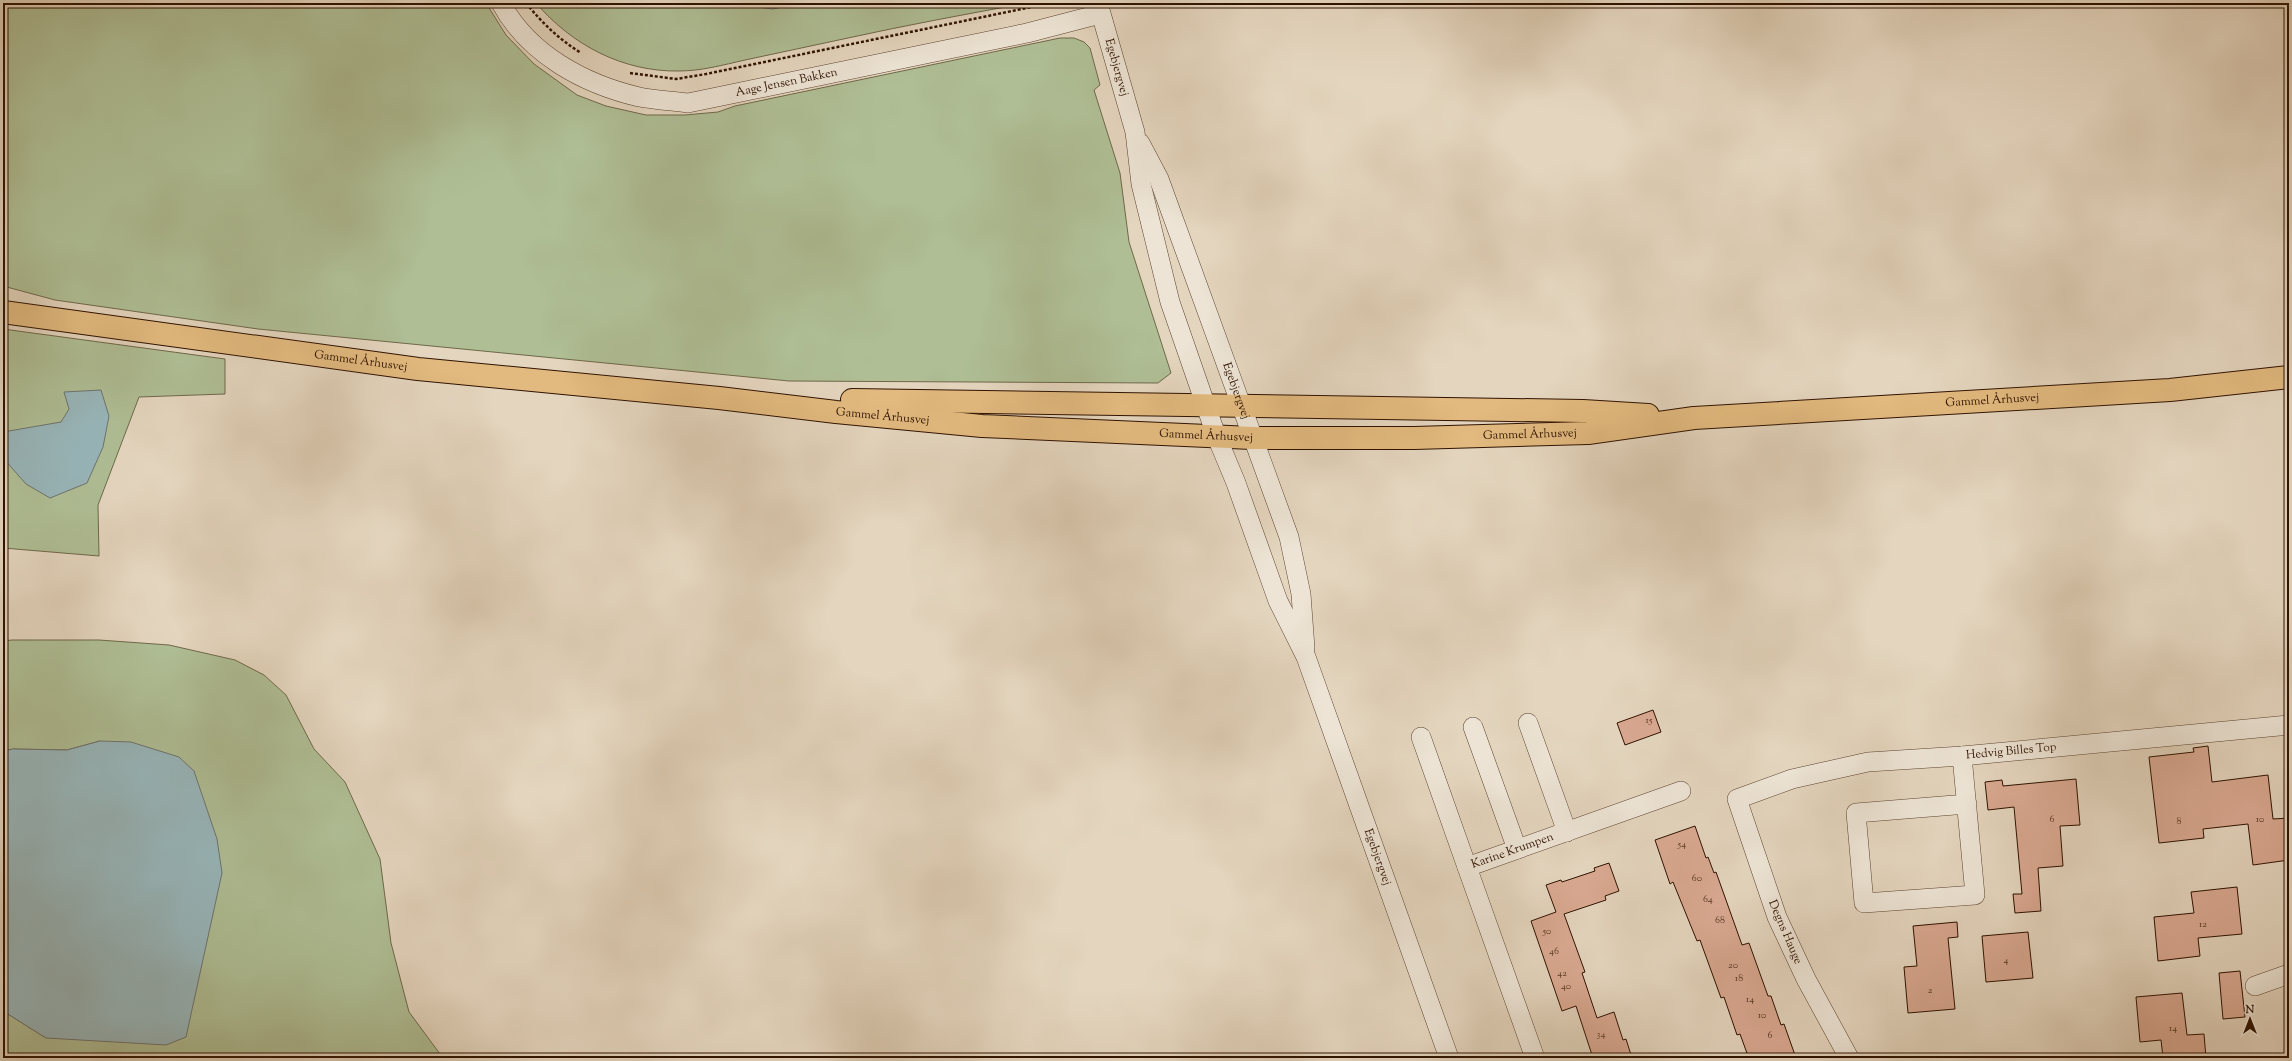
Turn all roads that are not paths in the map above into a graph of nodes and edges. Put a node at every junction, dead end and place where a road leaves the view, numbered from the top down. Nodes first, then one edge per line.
1 (501, 3) edge
2 (1099, 8) edge
3 (1135, 132) junction
4 (3, 312) edge
5 (2289, 377) edge
6 (719, 398) junction
7 (1206, 407) junction
8 (1241, 407) junction
9 (1694, 418) junction
10 (1216, 435) junction
11 (1252, 438) junction
12 (1306, 657) junction
13 (1528, 723) dead end
14 (2289, 725) edge
15 (1473, 727) dead end
16 (1421, 737) dead end
17 (1962, 756) junction
18 (1681, 791) dead end
19 (1738, 799) joint
20 (1967, 804) junction
21 (1567, 832) junction
22 (1517, 849) junction
23 (1467, 867) junction
24 (2289, 974) edge
25 (2255, 986) dead end
26 (1448, 1058) edge
27 (1535, 1058) edge
28 (1849, 1058) edge

1 - 2 street, Aage Jensen Bakken
2 - 3 street, Egebjergvej
3 - 7 street, Egebjergvej
3 - 8 street, Egebjergvej
4 - 6 main road, Gammel Århusvej
5 - 9 main road, Gammel Århusvej
6 - 7 main road, Gammel Århusvej
6 - 10 main road, Gammel Århusvej
7 - 8 main road, Gammel Århusvej
7 - 10 street, Egebjergvej
8 - 9 main road, Gammel Århusvej
8 - 11 street, Egebjergvej
9 - 11 main road, Gammel Århusvej
10 - 11 main road, Gammel Århusvej
10 - 12 street, Egebjergvej
11 - 12 street, Egebjergvej
12 - 26 street, Egebjergvej
13 - 21 street
14 - 17 street, Hedvig Billes Top
15 - 22 street
16 - 23 street
17 - 19 street, Hedvig Billes Top
17 - 20 street
18 - 21 street, Karine Krumpen
19 - 28 street, Degns Hauge
20 - 20 street
21 - 22 street, Karine Krumpen
22 - 23 street, Karine Krumpen
23 - 27 street, Karine Krumpen
24 - 25 street

